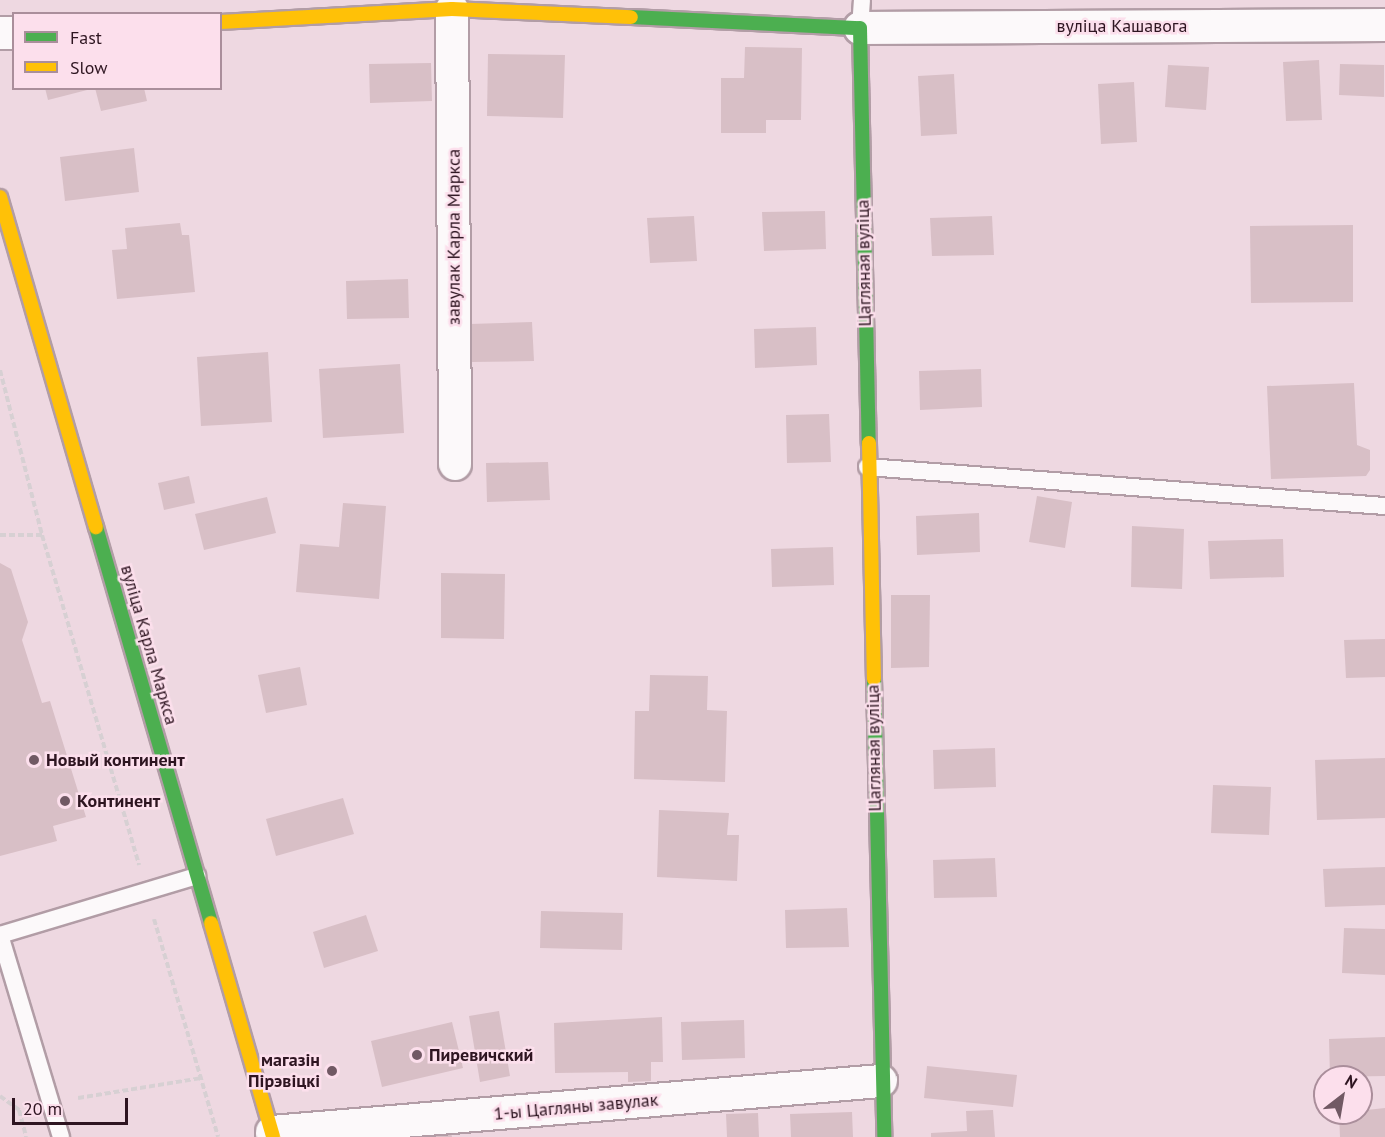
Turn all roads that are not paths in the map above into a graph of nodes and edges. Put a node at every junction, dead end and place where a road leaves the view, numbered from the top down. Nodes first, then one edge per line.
1 (452, 9) junction
2 (861, 14) edge
3 (222, 22) edge
4 (1385, 25) edge
5 (0, 197) edge
6 (455, 464) dead end
7 (867, 467) junction
8 (1385, 506) edge
9 (197, 876) junction
10 (0, 935) edge
11 (881, 1081) junction
12 (272, 1134) edge
13 (61, 1137) edge
14 (884, 1137) edge

1 - 2 street
1 - 3 street
1 - 6 street, завулак Карла Маркса
2 - 4 street, вуліца Кашавога
2 - 7 street, Цагляная вуліца
5 - 9 street, вуліца Карла Маркса
7 - 8 lane
7 - 11 street, Цагляная вуліца
9 - 10 lane
9 - 12 street, вуліца Карла Маркса
10 - 13 lane
11 - 12 street, 1-ы Цагляны завулак
11 - 14 street, Цагляная вуліца

